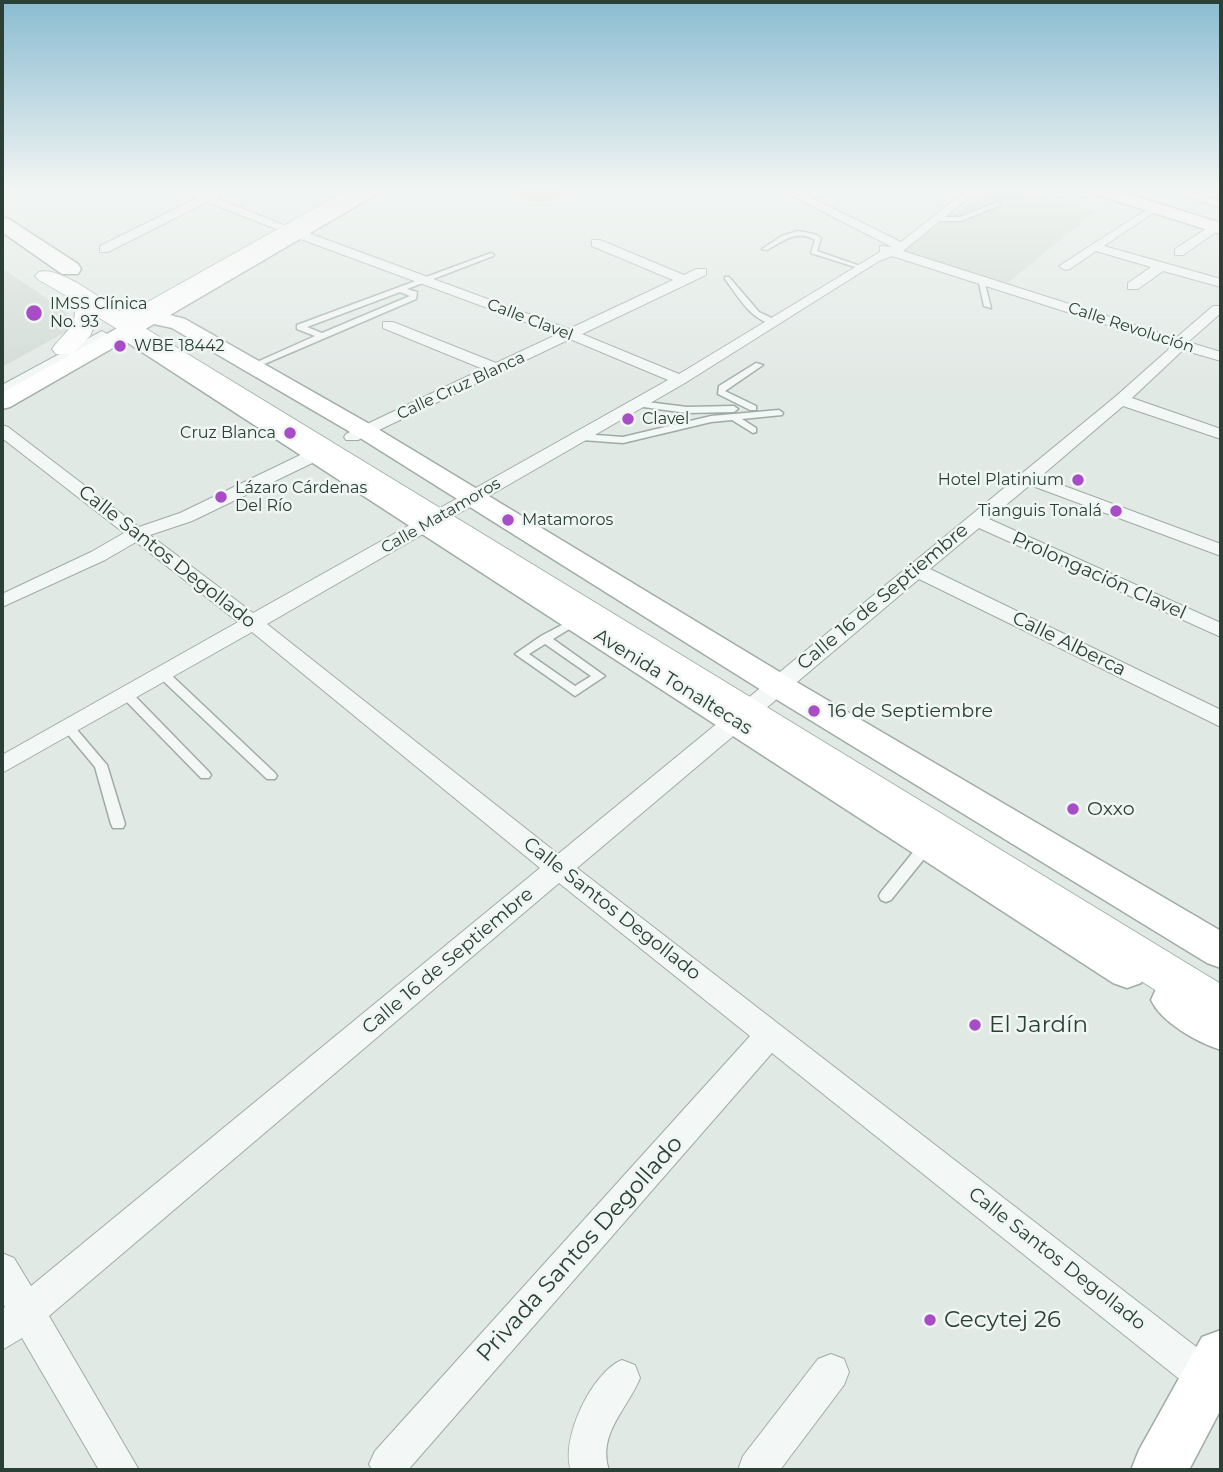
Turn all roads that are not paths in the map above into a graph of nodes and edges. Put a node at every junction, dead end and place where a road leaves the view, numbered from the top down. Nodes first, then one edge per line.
1 (18, 257) edge
2 (47, 257) edge
3 (52, 257) edge
4 (231, 257) edge
5 (243, 257) edge
6 (254, 257) edge
7 (360, 257) edge
8 (486, 257) edge
9 (629, 257) edge
10 (828, 257) edge
11 (876, 257) edge
12 (920, 257) edge
13 (1079, 257) edge
14 (1128, 257) edge
15 (1065, 266) dead end
16 (1161, 266) junction
17 (860, 267) junction
18 (70, 269) junction
19 (37, 271) joint
20 (701, 272) dead end
21 (727, 278) dead end
22 (423, 280) junction
23 (684, 280) junction
24 (980, 280) junction
25 (1221, 283) edge
26 (1133, 286) dead end
27 (400, 289) junction
28 (81, 295) junction
29 (988, 306) dead end
30 (1218, 309) dead end
31 (130, 320) junction
32 (773, 322) junction
33 (388, 326) dead end
34 (570, 334) junction
35 (321, 337) junction
36 (1178, 343) junction
37 (64, 349) junction
38 (1221, 357) edge
39 (759, 365) dead end
40 (252, 366) junction
41 (496, 369) junction
42 (2, 380) edge
43 (680, 380) junction
44 (2, 391) edge
45 (1121, 400) junction
46 (2, 402) edge
47 (639, 404) junction
48 (790, 406) dead end
49 (753, 408) junction
50 (779, 413) dead end
51 (734, 417) junction
52 (2, 429) edge
53 (753, 430) dead end
54 (1221, 434) edge
55 (582, 437) junction
56 (340, 443) junction
57 (1027, 478) junction
58 (448, 511) junction
59 (976, 520) junction
60 (138, 533) junction
61 (1221, 550) edge
62 (916, 570) junction
63 (2, 601) edge
64 (577, 620) junction
65 (254, 624) junction
66 (1221, 631) edge
67 (545, 639) junction
68 (164, 675) junction
69 (127, 695) junction
70 (757, 702) junction
71 (1221, 719) edge
72 (69, 728) junction
73 (2, 765) edge
74 (205, 775) dead end
75 (271, 776) dead end
76 (118, 824) dead end
77 (926, 845) junction
78 (558, 868) junction
79 (886, 896) dead end
80 (1221, 951) edge
81 (1221, 978) edge
82 (1221, 1008) edge
83 (1221, 1031) edge
84 (771, 1033) junction
85 (2, 1270) edge
86 (14, 1322) edge
87 (831, 1372) dead end
88 (1217, 1375) edge
89 (622, 1378) dead end
90 (388, 1464) dead end
91 (120, 1470) edge
92 (590, 1470) edge
93 (757, 1470) edge
94 (1159, 1470) edge

1 - 19 highway
2 - 18 highway
3 - 18 highway
4 - 31 main road
5 - 31 main road
6 - 31 main road
7 - 22 street, Calle Clavel
8 - 22 lane
9 - 23 street
10 - 17 lane
11 - 17 street, Calle Matamoros
12 - 24 street, Calle Revolución
13 - 15 street
14 - 16 street
16 - 25 street
16 - 26 street
17 - 32 street, Calle Matamoros
18 - 31 main road, Avenida Tonaltecas
19 - 28 main road, Avenida Tonaltecas
20 - 23 street
21 - 32 lane
22 - 27 lane
22 - 34 street, Calle Clavel
23 - 34 street, Calle Cruz Blanca
24 - 29 lane
24 - 36 street, Calle Revolución
27 - 35 lane
27 - 35 lane
28 - 31 main road, Avenida Tonaltecas
28 - 37 main road
30 - 36 street, Calle 16 de Septiembre
31 - 37 main road
31 - 40 main road, Avenida Tonaltecas
31 - 44 street
31 - 46 main road
31 - 56 main road, Avenida Tonaltecas
32 - 43 street, Calle Matamoros
33 - 41 street
34 - 41 street, Calle Cruz Blanca
34 - 43 street, Calle Clavel
35 - 40 lane
36 - 38 street, Calle Revolución
36 - 45 street, Calle 16 de Septiembre
37 - 42 main road
39 - 49 lane
40 - 56 main road, Avenida Tonaltecas
41 - 56 street, Calle Cruz Blanca
43 - 47 street, Calle Matamoros
45 - 54 street
45 - 57 street, Calle 16 de Septiembre
47 - 49 lane
47 - 55 street, Calle Matamoros
48 - 49 lane
50 - 51 lane
51 - 53 lane
51 - 55 lane
52 - 60 street, Calle Santos Degollado
55 - 58 street, Calle Matamoros
56 - 58 main road, Avenida Tonaltecas
56 - 58 main road, Avenida Tonaltecas
56 - 60 street, Calle Cruz Blanca
57 - 59 street, Calle 16 de Septiembre
57 - 61 street
58 - 64 main road, Avenida Tonaltecas
58 - 65 street, Calle Matamoros
58 - 70 main road, Avenida Tonaltecas
59 - 62 street, Calle 16 de Septiembre
59 - 66 street, Prolongación Clavel
60 - 63 street, Calle Cruz Blanca
60 - 65 street, Calle Santos Degollado
62 - 70 street, Calle 16 de Septiembre
62 - 71 street, Calle Alberca
64 - 67 lane
64 - 70 main road, Avenida Tonaltecas
65 - 68 street, Calle Matamoros
65 - 78 street, Calle Santos Degollado
67 - 67 lane
68 - 69 street, Calle Matamoros
68 - 75 lane
69 - 72 street, Calle Matamoros
69 - 74 lane
70 - 77 main road, Avenida Tonaltecas
70 - 78 street, Calle 16 de Septiembre
70 - 80 main road, Avenida Tonaltecas
70 - 81 main road, Avenida Tonaltecas
70 - 82 main road, Avenida Tonaltecas
72 - 73 street, Calle Matamoros
72 - 76 lane
77 - 79 lane
77 - 83 main road, Avenida Tonaltecas
78 - 84 street, Calle Santos Degollado
78 - 86 street, Calle 16 de Septiembre
84 - 88 street, Calle Santos Degollado
84 - 90 street, Privada Santos Degollado
85 - 86 street
86 - 91 street
87 - 93 street
88 - 94 main road
89 - 92 street

